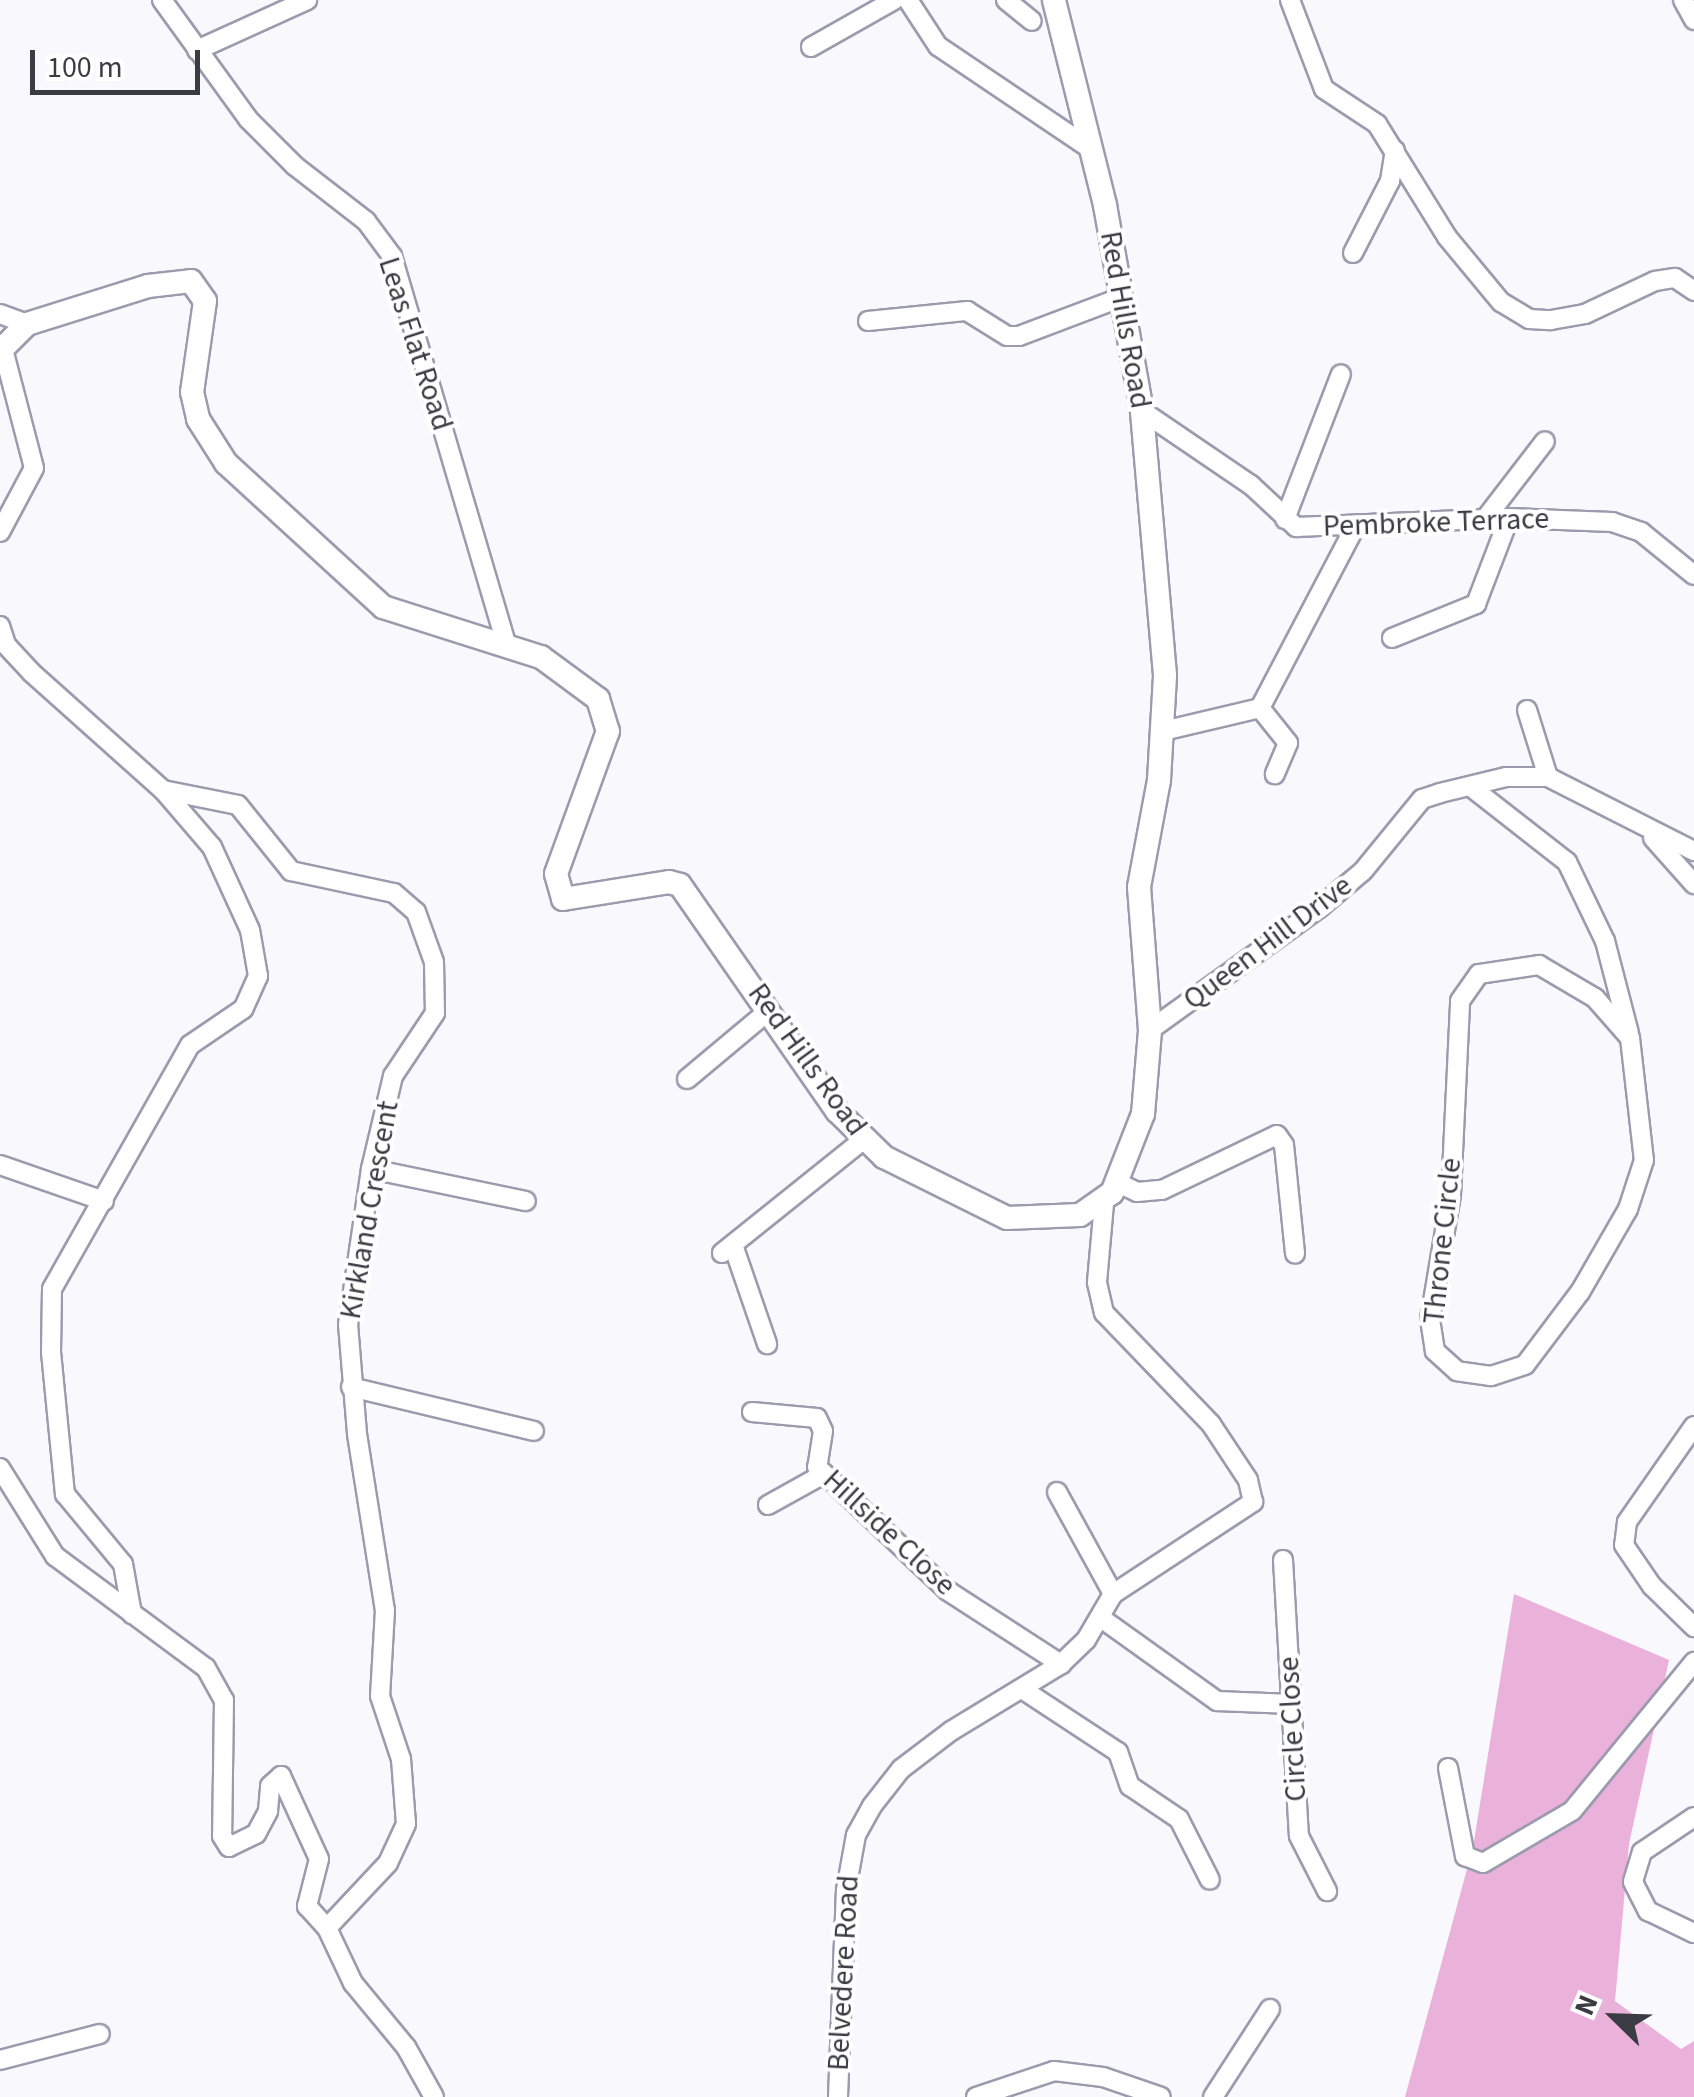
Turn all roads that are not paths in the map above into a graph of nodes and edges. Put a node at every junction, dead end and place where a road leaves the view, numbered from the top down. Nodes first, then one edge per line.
1 (162, 0) edge
2 (308, 0) edge
3 (894, 0) edge
4 (908, 0) edge
5 (1006, 0) edge
6 (1054, 0) edge
7 (1290, 0) edge
8 (1684, 0) edge
9 (1694, 20) edge
10 (1032, 22) dead end
11 (811, 47) dead end
12 (198, 50) junction
13 (1395, 149) junction
14 (1092, 150) junction
15 (1353, 253) dead end
16 (1694, 291) edge
17 (1122, 297) junction
18 (0, 314) edge
19 (868, 321) dead end
20 (27, 324) junction
21 (2, 350) edge
22 (1342, 374) dead end
23 (1142, 411) junction
24 (1545, 440) dead end
25 (1509, 518) junction
26 (1485, 519) junction
27 (1284, 520) junction
28 (1355, 526) junction
29 (0, 532) edge
30 (1694, 575) edge
31 (0, 626) edge
32 (1392, 638) dead end
33 (3, 644) edge
34 (507, 646) junction
35 (1260, 708) junction
36 (1527, 710) dead end
37 (1163, 731) junction
38 (1275, 774) dead end
39 (1548, 778) junction
40 (1471, 788) junction
41 (162, 790) junction
42 (1650, 833) junction
43 (1694, 852) edge
44 (1694, 884) edge
45 (767, 1012) junction
46 (1150, 1030) junction
47 (1630, 1038) junction
48 (686, 1079) dead end
49 (863, 1140) junction
50 (0, 1165) edge
51 (371, 1169) junction
52 (1118, 1183) junction
53 (526, 1200) dead end
54 (104, 1201) junction
55 (1104, 1203) junction
56 (1295, 1253) dead end
57 (767, 1344) dead end
58 (352, 1387) junction
59 (752, 1412) dead end
60 (1694, 1426) edge
61 (534, 1431) dead end
62 (0, 1468) edge
63 (824, 1474) junction
64 (1057, 1492) dead end
65 (768, 1505) dead end
66 (1283, 1560) dead end
67 (1113, 1594) junction
68 (132, 1614) junction
69 (1100, 1618) junction
70 (1694, 1627) edge
71 (1694, 1662) edge
72 (1060, 1664) junction
73 (1025, 1692) junction
74 (1292, 1704) junction
75 (1448, 1768) dead end
76 (1694, 1817) edge
77 (1210, 1880) dead end
78 (1327, 1891) dead end
79 (327, 1928) junction
80 (1694, 1934) edge
81 (1270, 2009) dead end
82 (100, 2034) dead end
83 (0, 2060) edge
84 (434, 2097) edge
85 (838, 2097) edge
86 (976, 2097) edge
87 (1160, 2097) edge
88 (1213, 2097) edge

1 - 12 street, Leas Flat Road
2 - 12 street
3 - 11 street
4 - 14 street
5 - 10 street
6 - 14 main road, Red Hills Road
7 - 13 street
8 - 9 street
12 - 34 street, Leas Flat Road
13 - 15 street
13 - 16 street
14 - 17 main road, Red Hills Road
17 - 19 street
17 - 23 main road, Red Hills Road
18 - 20 street
20 - 21 main road, Red Hills Road
20 - 34 main road, Red Hills Road
21 - 29 street
22 - 27 street
23 - 27 street, Pembroke Terrace
23 - 37 main road, Red Hills Road
24 - 26 street
25 - 26 street, Pembroke Terrace
25 - 30 street, Pembroke Terrace
25 - 32 street
26 - 28 street, Pembroke Terrace
27 - 28 street, Pembroke Terrace
28 - 35 street
31 - 33 street
33 - 41 street
34 - 45 main road, Red Hills Road
35 - 37 street
35 - 38 street
36 - 39 street
37 - 46 main road, Red Hills Road
39 - 40 street, Queen Hill Drive
39 - 42 street, Queen Hill Drive
40 - 46 street, Queen Hill Drive
40 - 47 street, Throne Circle
41 - 51 street, Kirkland Crescent
41 - 54 street
42 - 43 street, Queen Hill Drive
42 - 44 street
45 - 48 street
45 - 49 main road, Red Hills Road
46 - 52 main road, Red Hills Road
47 - 47 street, Throne Circle
49 - 55 main road, Red Hills Road
49 - 57 street
50 - 54 street
51 - 53 street
51 - 58 street, Kirkland Crescent
52 - 55 main road, Red Hills Road
52 - 56 street
54 - 68 street
55 - 67 street, Belvedere Road
58 - 61 street
58 - 79 street, Kirkland Crescent
59 - 63 street, Hillside Close
60 - 70 street
62 - 68 street
63 - 65 street
63 - 72 street, Hillside Close
64 - 67 street
66 - 74 street, Circle Close
67 - 69 street, Belvedere Road
68 - 79 street
69 - 72 street, Belvedere Road
69 - 74 street
71 - 75 street
72 - 73 street, Belvedere Road
73 - 77 street
73 - 85 street, Belvedere Road
74 - 78 street, Circle Close
76 - 80 street
79 - 84 street
81 - 88 street
82 - 83 street
86 - 87 street

